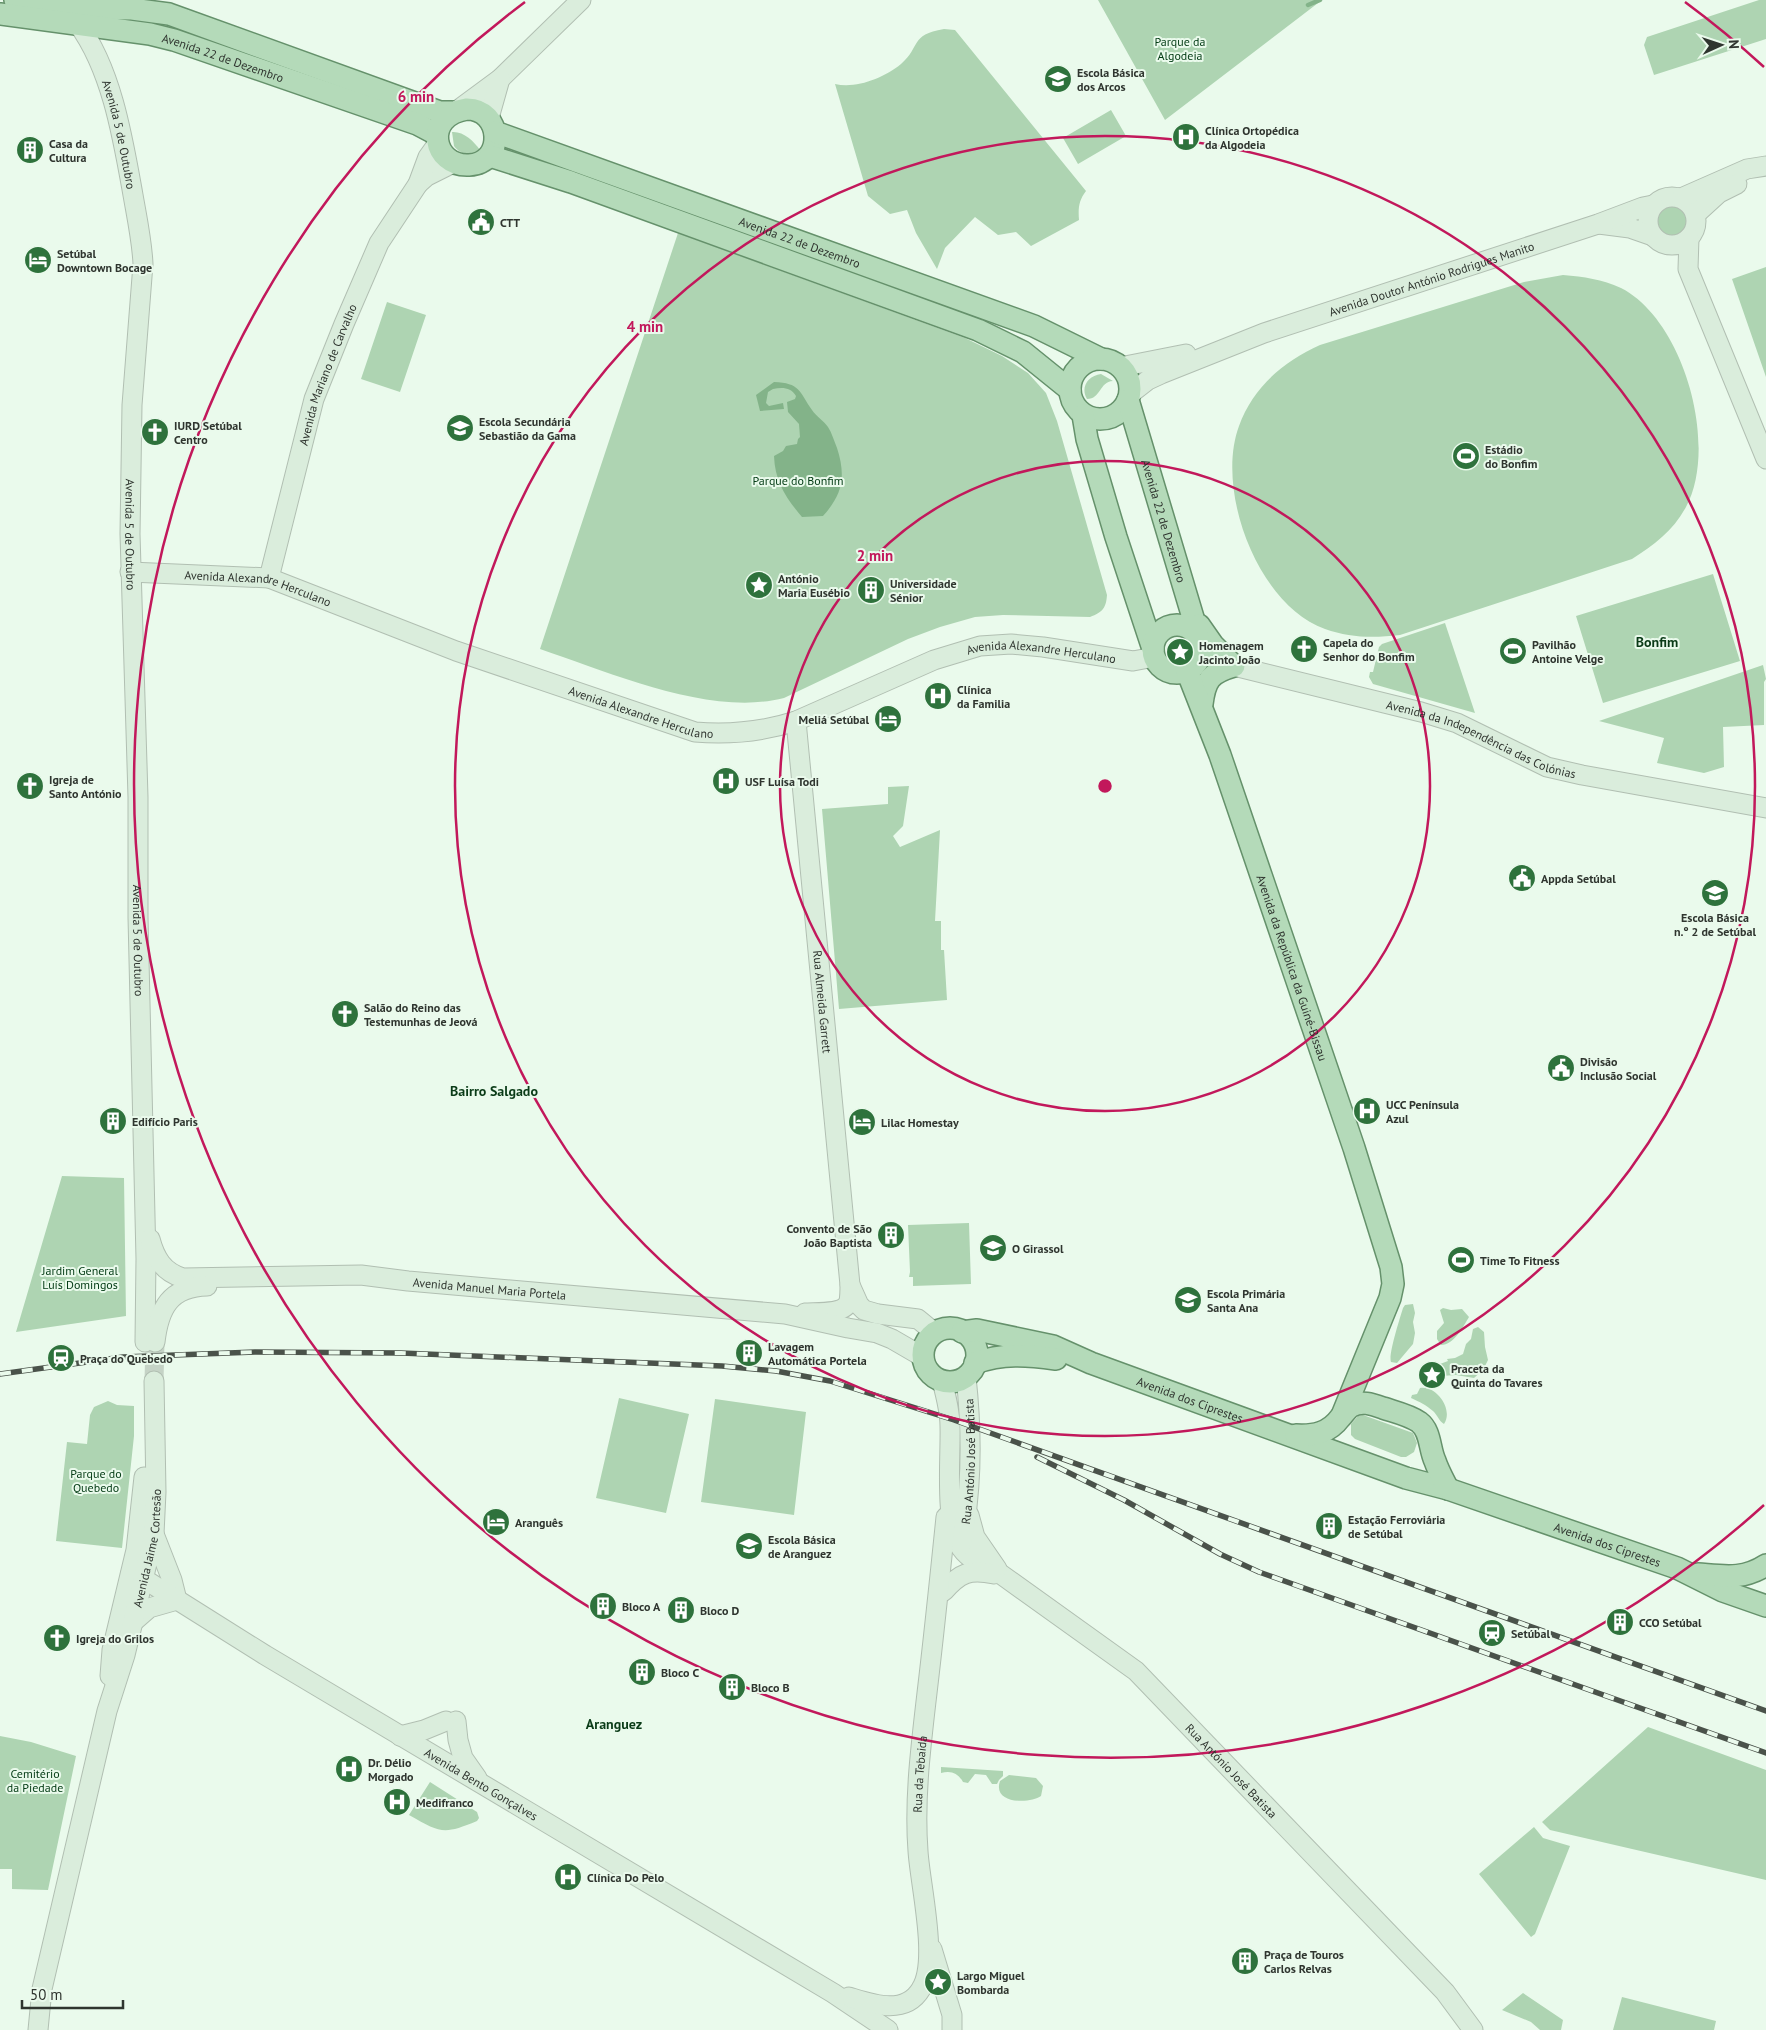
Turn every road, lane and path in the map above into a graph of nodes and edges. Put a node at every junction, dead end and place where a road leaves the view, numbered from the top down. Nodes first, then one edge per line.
1 (15, 0) edge
2 (581, 0) edge
3 (0, 14) edge
4 (78, 24) junction
5 (500, 80) junction
6 (455, 111) junction
7 (492, 125) junction
8 (437, 139) junction
9 (490, 156) junction
10 (455, 162) junction
11 (1766, 166) edge
12 (1766, 170) edge
13 (418, 184) junction
14 (1681, 198) junction
15 (1654, 206) junction
16 (1696, 214) junction
17 (1598, 224) junction
18 (1689, 238) junction
19 (1659, 241) junction
20 (1688, 269) junction
21 (1264, 333) junction
22 (1110, 363) junction
23 (1070, 390) junction
24 (1129, 397) junction
25 (1083, 415) junction
26 (1766, 459) edge
27 (130, 572) junction
28 (269, 578) junction
29 (1190, 609) junction
30 (1144, 624) junction
31 (1200, 647) junction
32 (1153, 653) junction
33 (1112, 658) junction
34 (1234, 666) junction
35 (1187, 671) junction
36 (1202, 704) junction
37 (796, 721) junction
38 (1766, 808) edge
39 (146, 1224) junction
40 (408, 1281) junction
41 (850, 1285) junction
42 (785, 1314) junction
43 (962, 1332) junction
44 (934, 1333) junction
45 (923, 1357) junction
46 (1365, 1362) junction
47 (1091, 1363) junction
48 (971, 1370) junction
49 (942, 1381) junction
50 (1386, 1409) junction
51 (1342, 1416) junction
52 (1290, 1434) junction
53 (1429, 1440) junction
54 (1354, 1459) junction
55 (1393, 1473) junction
56 (950, 1481) junction
57 (1448, 1489) junction
58 (968, 1506) junction
59 (154, 1534) junction
60 (960, 1547) junction
61 (1766, 1566) edge
62 (1691, 1574) junction
63 (138, 1576) junction
64 (1002, 1576) junction
65 (940, 1599) junction
66 (177, 1600) junction
67 (1766, 1606) edge
68 (133, 1622) junction
69 (107, 1711) junction
70 (400, 1736) junction
71 (479, 1781) junction
72 (929, 1941) junction
73 (833, 1993) junction
74 (952, 2023) edge
75 (38, 2030) edge
76 (888, 2030) edge
77 (965, 2030) edge
78 (1473, 2030) edge

1 - 6 main road, Avenida 22 de Dezembro
2 - 5 main road
3 - 4 main road, Avenida 22 de Dezembro
4 - 8 main road, Avenida 22 de Dezembro
4 - 27 main road, Avenida 5 de Outubro
5 - 6 main road
5 - 7 main road
6 - 7 main road
6 - 8 main road
7 - 9 main road
7 - 22 main road, Avenida 22 de Dezembro
8 - 10 main road
8 - 13 main road, Avenida Mariano de Carvalho
9 - 10 main road
9 - 23 main road, Avenida 22 de Dezembro
10 - 13 main road, Avenida Mariano de Carvalho
11 - 14 main road
12 - 16 main road
13 - 28 main road, Avenida Mariano de Carvalho
14 - 15 main road
14 - 16 main road
15 - 17 main road, Avenida Doutor António Rodrigues Manito
15 - 19 main road
16 - 18 main road
17 - 19 main road, Avenida Doutor António Rodrigues Manito
17 - 21 main road, Avenida Doutor António Rodrigues Manito
18 - 19 main road
18 - 20 main road
19 - 20 main road
20 - 26 main road
21 - 22 main road, Avenida Doutor António Rodrigues Manito
21 - 24 main road, Avenida Doutor António Rodrigues Manito
22 - 23 main road
22 - 24 main road
23 - 25 main road
24 - 25 main road
24 - 29 main road, Avenida 22 de Dezembro
25 - 30 main road
27 - 28 main road, Avenida Alexandre Herculano
27 - 39 main road, Avenida 5 de Outubro
28 - 37 main road, Avenida Alexandre Herculano
29 - 31 main road, Avenida 22 de Dezembro
29 - 34 main road
30 - 32 main road
30 - 33 main road
31 - 32 main road
31 - 34 main road, Avenida da Independência das Colónias
31 - 35 main road
32 - 33 main road, Avenida Alexandre Herculano
32 - 35 main road
33 - 37 main road, Avenida Alexandre Herculano
34 - 36 main road
34 - 38 main road, Avenida da Independência das Colónias
35 - 36 main road, Avenida da República da Guiné-Bissau
36 - 46 main road, Avenida da República da Guiné-Bissau
37 - 41 main road, Rua Almeida Garrett
39 - 40 main road, Avenida Manuel Maria Portela
39 - 40 main road
40 - 42 main road, Avenida Manuel Maria Portela
41 - 42 main road, Avenida Manuel Maria Portela
41 - 44 main road
42 - 45 main road, Avenida Manuel Maria Portela
43 - 44 main road, Avenida dos Ciprestes
43 - 47 main road, Avenida dos Ciprestes
43 - 48 main road
44 - 45 main road
45 - 49 main road
46 - 50 main road
46 - 51 main road, Avenida da República da Guiné-Bissau
47 - 48 main road, Avenida dos Ciprestes
47 - 52 main road, Avenida dos Ciprestes
48 - 49 main road, Avenida dos Ciprestes
48 - 58 main road, Rua António José Batista
49 - 56 main road
50 - 51 main road, Avenida dos Ciprestes
50 - 53 main road, Avenida dos Ciprestes
51 - 52 main road, Avenida dos Ciprestes
51 - 54 main road
52 - 54 main road, Avenida dos Ciprestes
53 - 55 main road
53 - 57 main road, Avenida dos Ciprestes
54 - 55 main road, Avenida dos Ciprestes
55 - 57 main road, Avenida dos Ciprestes
56 - 60 main road, Rua António José Batista
56 - 65 main road, Rua António José Batista
57 - 62 main road, Avenida dos Ciprestes
58 - 60 main road, Rua António José Batista
58 - 64 main road
59 - 63 main road, Avenida Jaime Cortesão
59 - 63 main road, Avenida Jaime Cortesão
59 - 66 main road
60 - 64 main road, Rua António José Batista
60 - 65 main road, Rua António José Batista
61 - 62 main road
62 - 67 main road, Avenida dos Ciprestes
63 - 66 main road, Avenida Bento Gonçalves
63 - 68 main road, Avenida Jaime Cortesão
63 - 69 main road, Avenida Jaime Cortesão
64 - 65 main road
64 - 78 main road, Rua António José Batista
65 - 72 main road, Rua da Tebaida
66 - 68 main road
66 - 70 main road, Avenida Bento Gonçalves
68 - 69 main road, Avenida Jaime Cortesão
69 - 75 main road, Avenida Jaime Cortesão
70 - 71 main road, Avenida Bento Gonçalves
70 - 71 main road
71 - 73 main road, Avenida Bento Gonçalves
72 - 73 main road
72 - 74 main road
73 - 76 main road
74 - 77 main road

